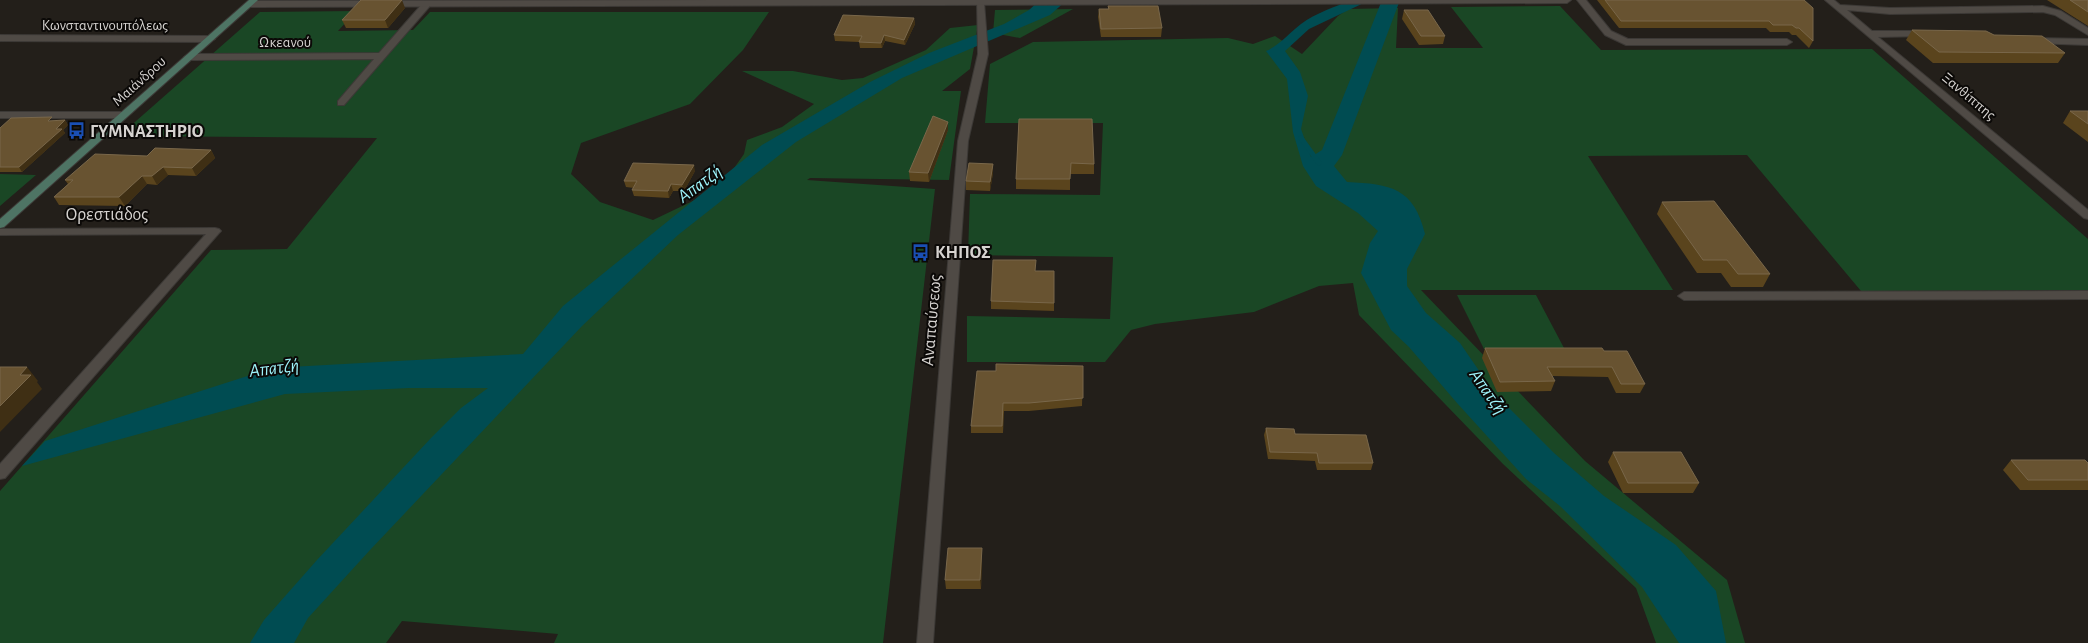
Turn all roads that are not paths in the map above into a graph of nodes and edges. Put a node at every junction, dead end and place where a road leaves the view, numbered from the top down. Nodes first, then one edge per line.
1 (1408, 0) edge
2 (1567, 0) edge
3 (1581, 0) edge
4 (1829, 0) edge
5 (252, 2) edge
6 (752, 2) edge
7 (980, 2) junction
8 (426, 5) junction
9 (1838, 7) junction
10 (2088, 32) edge
11 (1871, 34) junction
12 (1940, 34) edge
13 (0, 38) edge
14 (210, 39) junction
15 (2019, 40) edge
16 (1788, 42) dead end
17 (2088, 42) edge
18 (381, 56) junction
19 (189, 57) junction
20 (341, 103) dead end
21 (0, 115) edge
22 (124, 115) junction
23 (2088, 216) edge
24 (0, 225) edge
25 (0, 232) edge
26 (2088, 295) edge
27 (1684, 296) dead end
28 (0, 474) edge
29 (925, 643) edge

1 - 2 street
1 - 7 street
3 - 16 street
4 - 9 street, Ξανθίππης
5 - 8 street
5 - 14 main road, Μαιάνδρου
6 - 7 street
6 - 8 street
7 - 29 street, Αναπαύσεως
8 - 18 street
9 - 10 street
9 - 11 street, Ξανθίππης
11 - 12 street
11 - 23 street, Ξανθίππης
13 - 14 street, Κωνσταντινουπόλεως
14 - 19 main road, Μαιάνδρου
15 - 17 street
18 - 19 street, Ωκεανού
18 - 20 street
19 - 22 main road, Μαιάνδρου
21 - 22 street
22 - 24 main road, Μαιάνδρου
25 - 28 street, Ορεστιάδος
26 - 27 street

